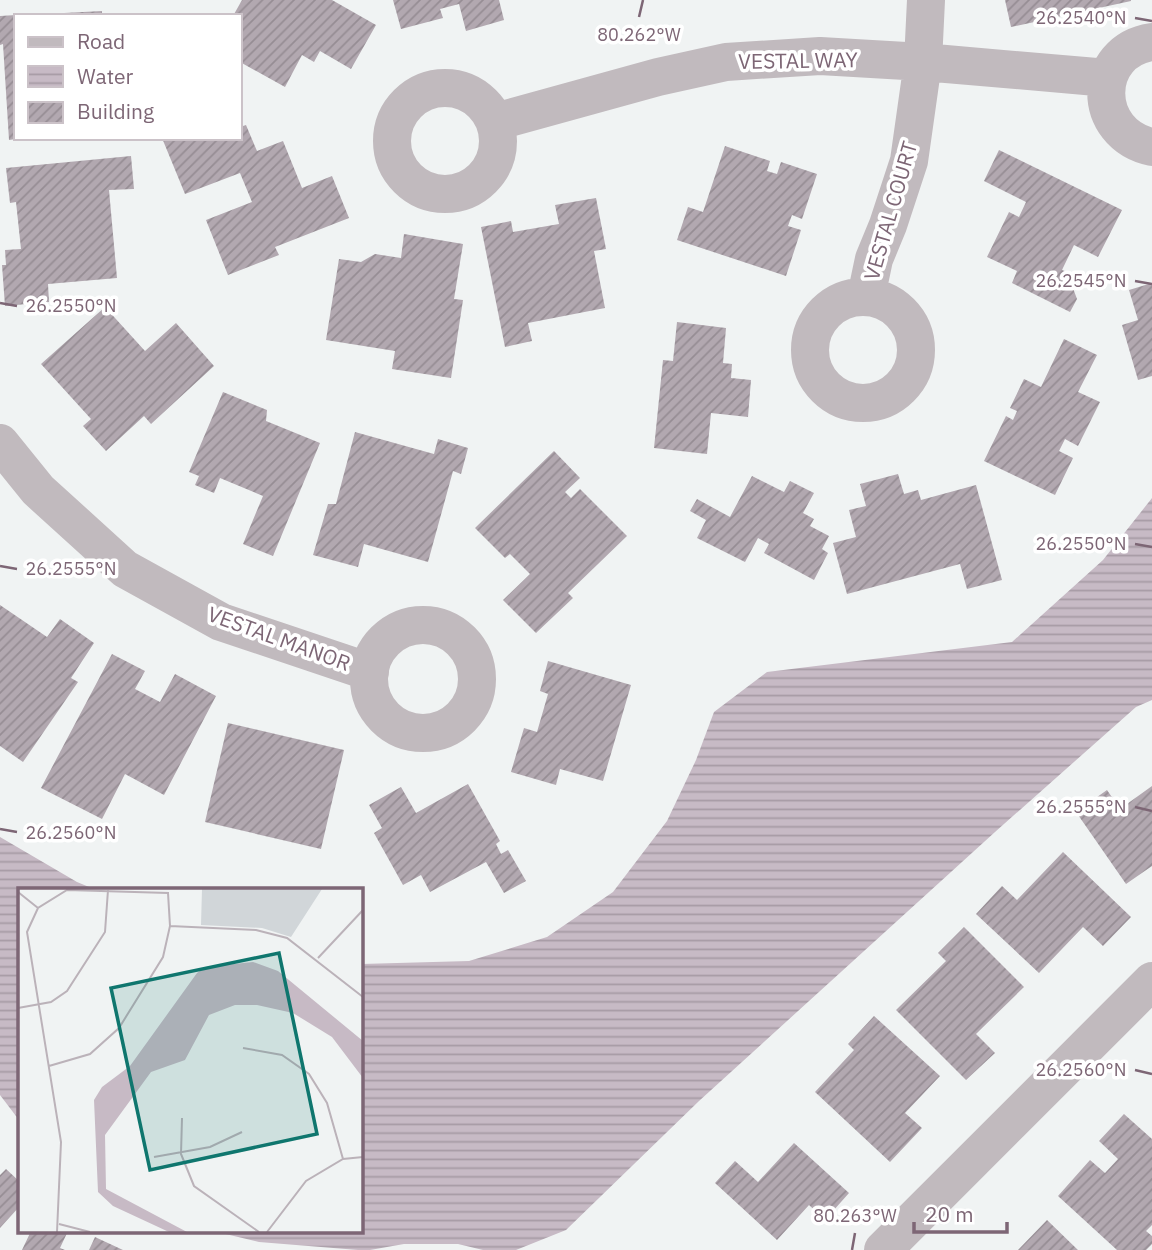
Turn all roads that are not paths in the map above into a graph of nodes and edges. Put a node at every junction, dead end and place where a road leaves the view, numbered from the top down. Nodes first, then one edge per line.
1 (926, 0) edge
2 (1152, 42) edge
3 (923, 62) junction
4 (1108, 78) junction
5 (495, 121) dead end
6 (1152, 147) edge
7 (866, 297) dead end
8 (0, 443) edge
9 (370, 672) dead end
10 (1152, 981) edge
11 (883, 1250) edge

1 - 3 street, VESTAL COURT
2 - 4 street
3 - 4 street, VESTAL WAY
3 - 5 street, VESTAL WAY
3 - 7 street, VESTAL COURT
4 - 6 street
8 - 9 street, VESTAL MANOR
10 - 11 street

